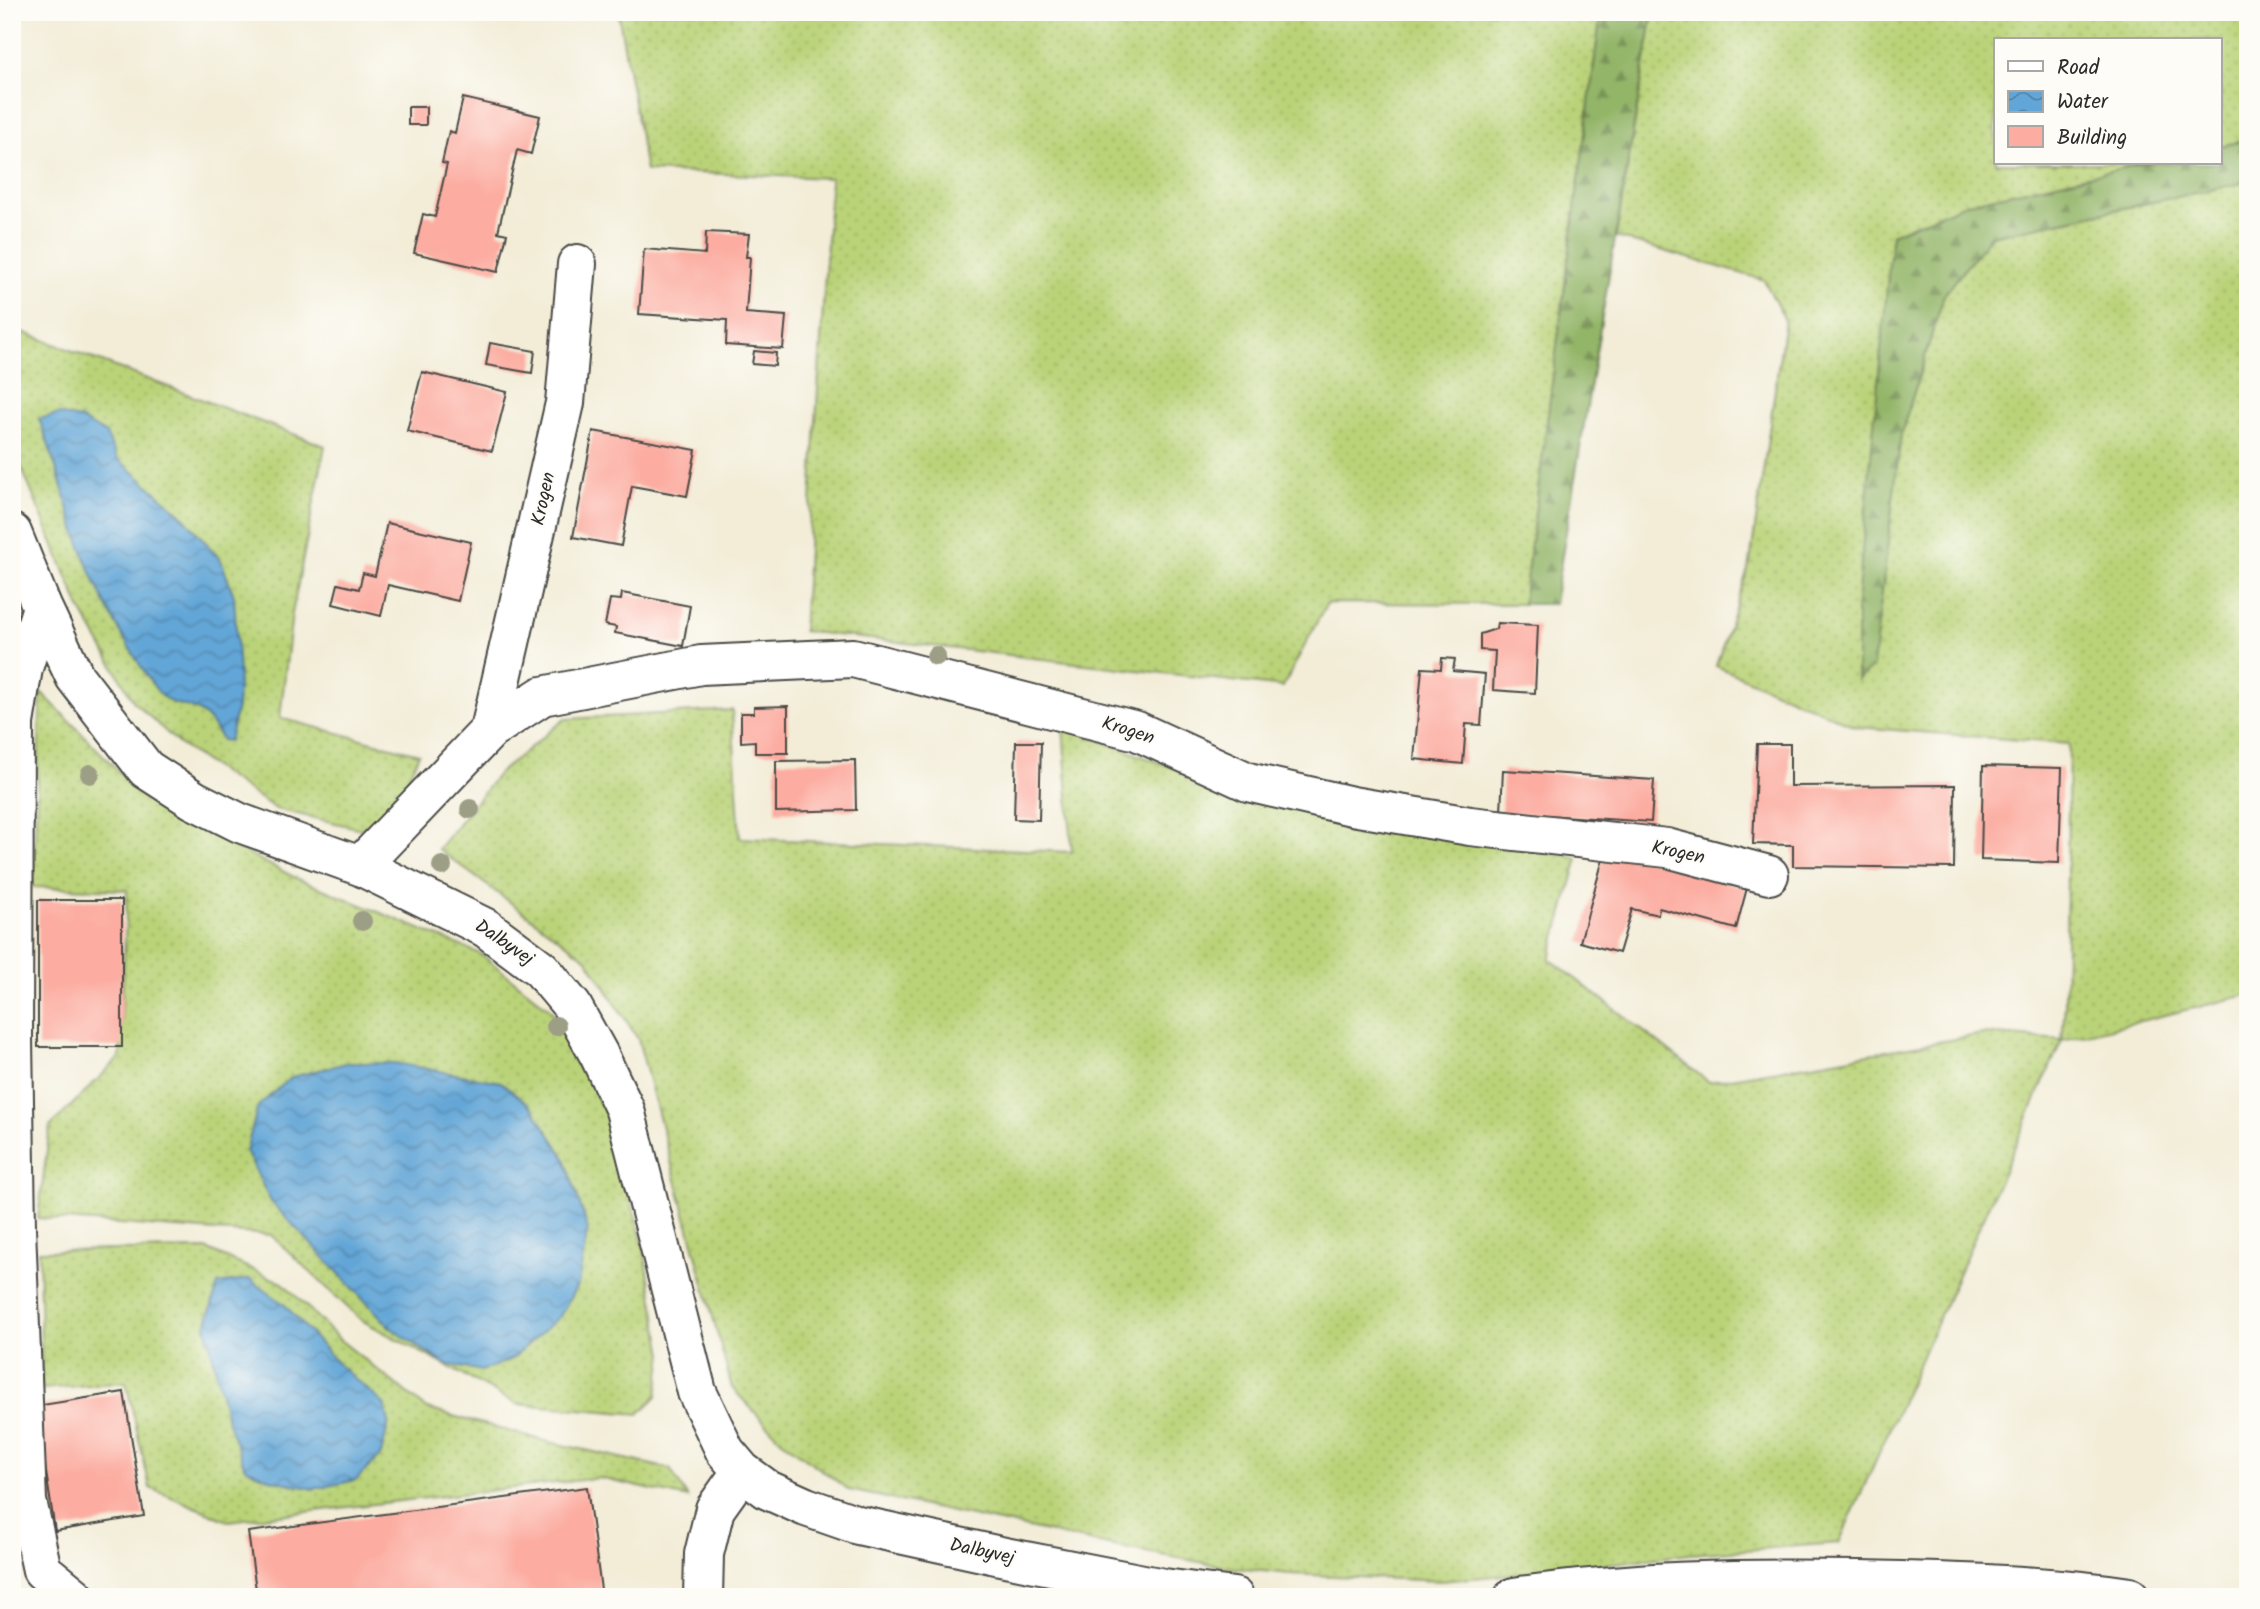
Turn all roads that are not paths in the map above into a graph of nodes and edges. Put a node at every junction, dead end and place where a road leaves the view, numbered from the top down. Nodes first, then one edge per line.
1 (577, 264) dead end
2 (12, 533) edge
3 (42, 607) junction
4 (490, 730) junction
5 (360, 866) junction
6 (1769, 874) dead end
7 (742, 1471) junction
8 (75, 1597) edge
9 (703, 1597) edge
10 (1234, 1597) edge
11 (1514, 1597) edge
12 (2130, 1597) edge

1 - 4 street, Krogen
2 - 3 street, Dalbyvej
3 - 5 street, Dalbyvej
3 - 8 street
4 - 5 street, Krogen
4 - 6 street, Krogen
5 - 7 street, Dalbyvej
7 - 9 street
7 - 10 street, Dalbyvej
11 - 12 street

